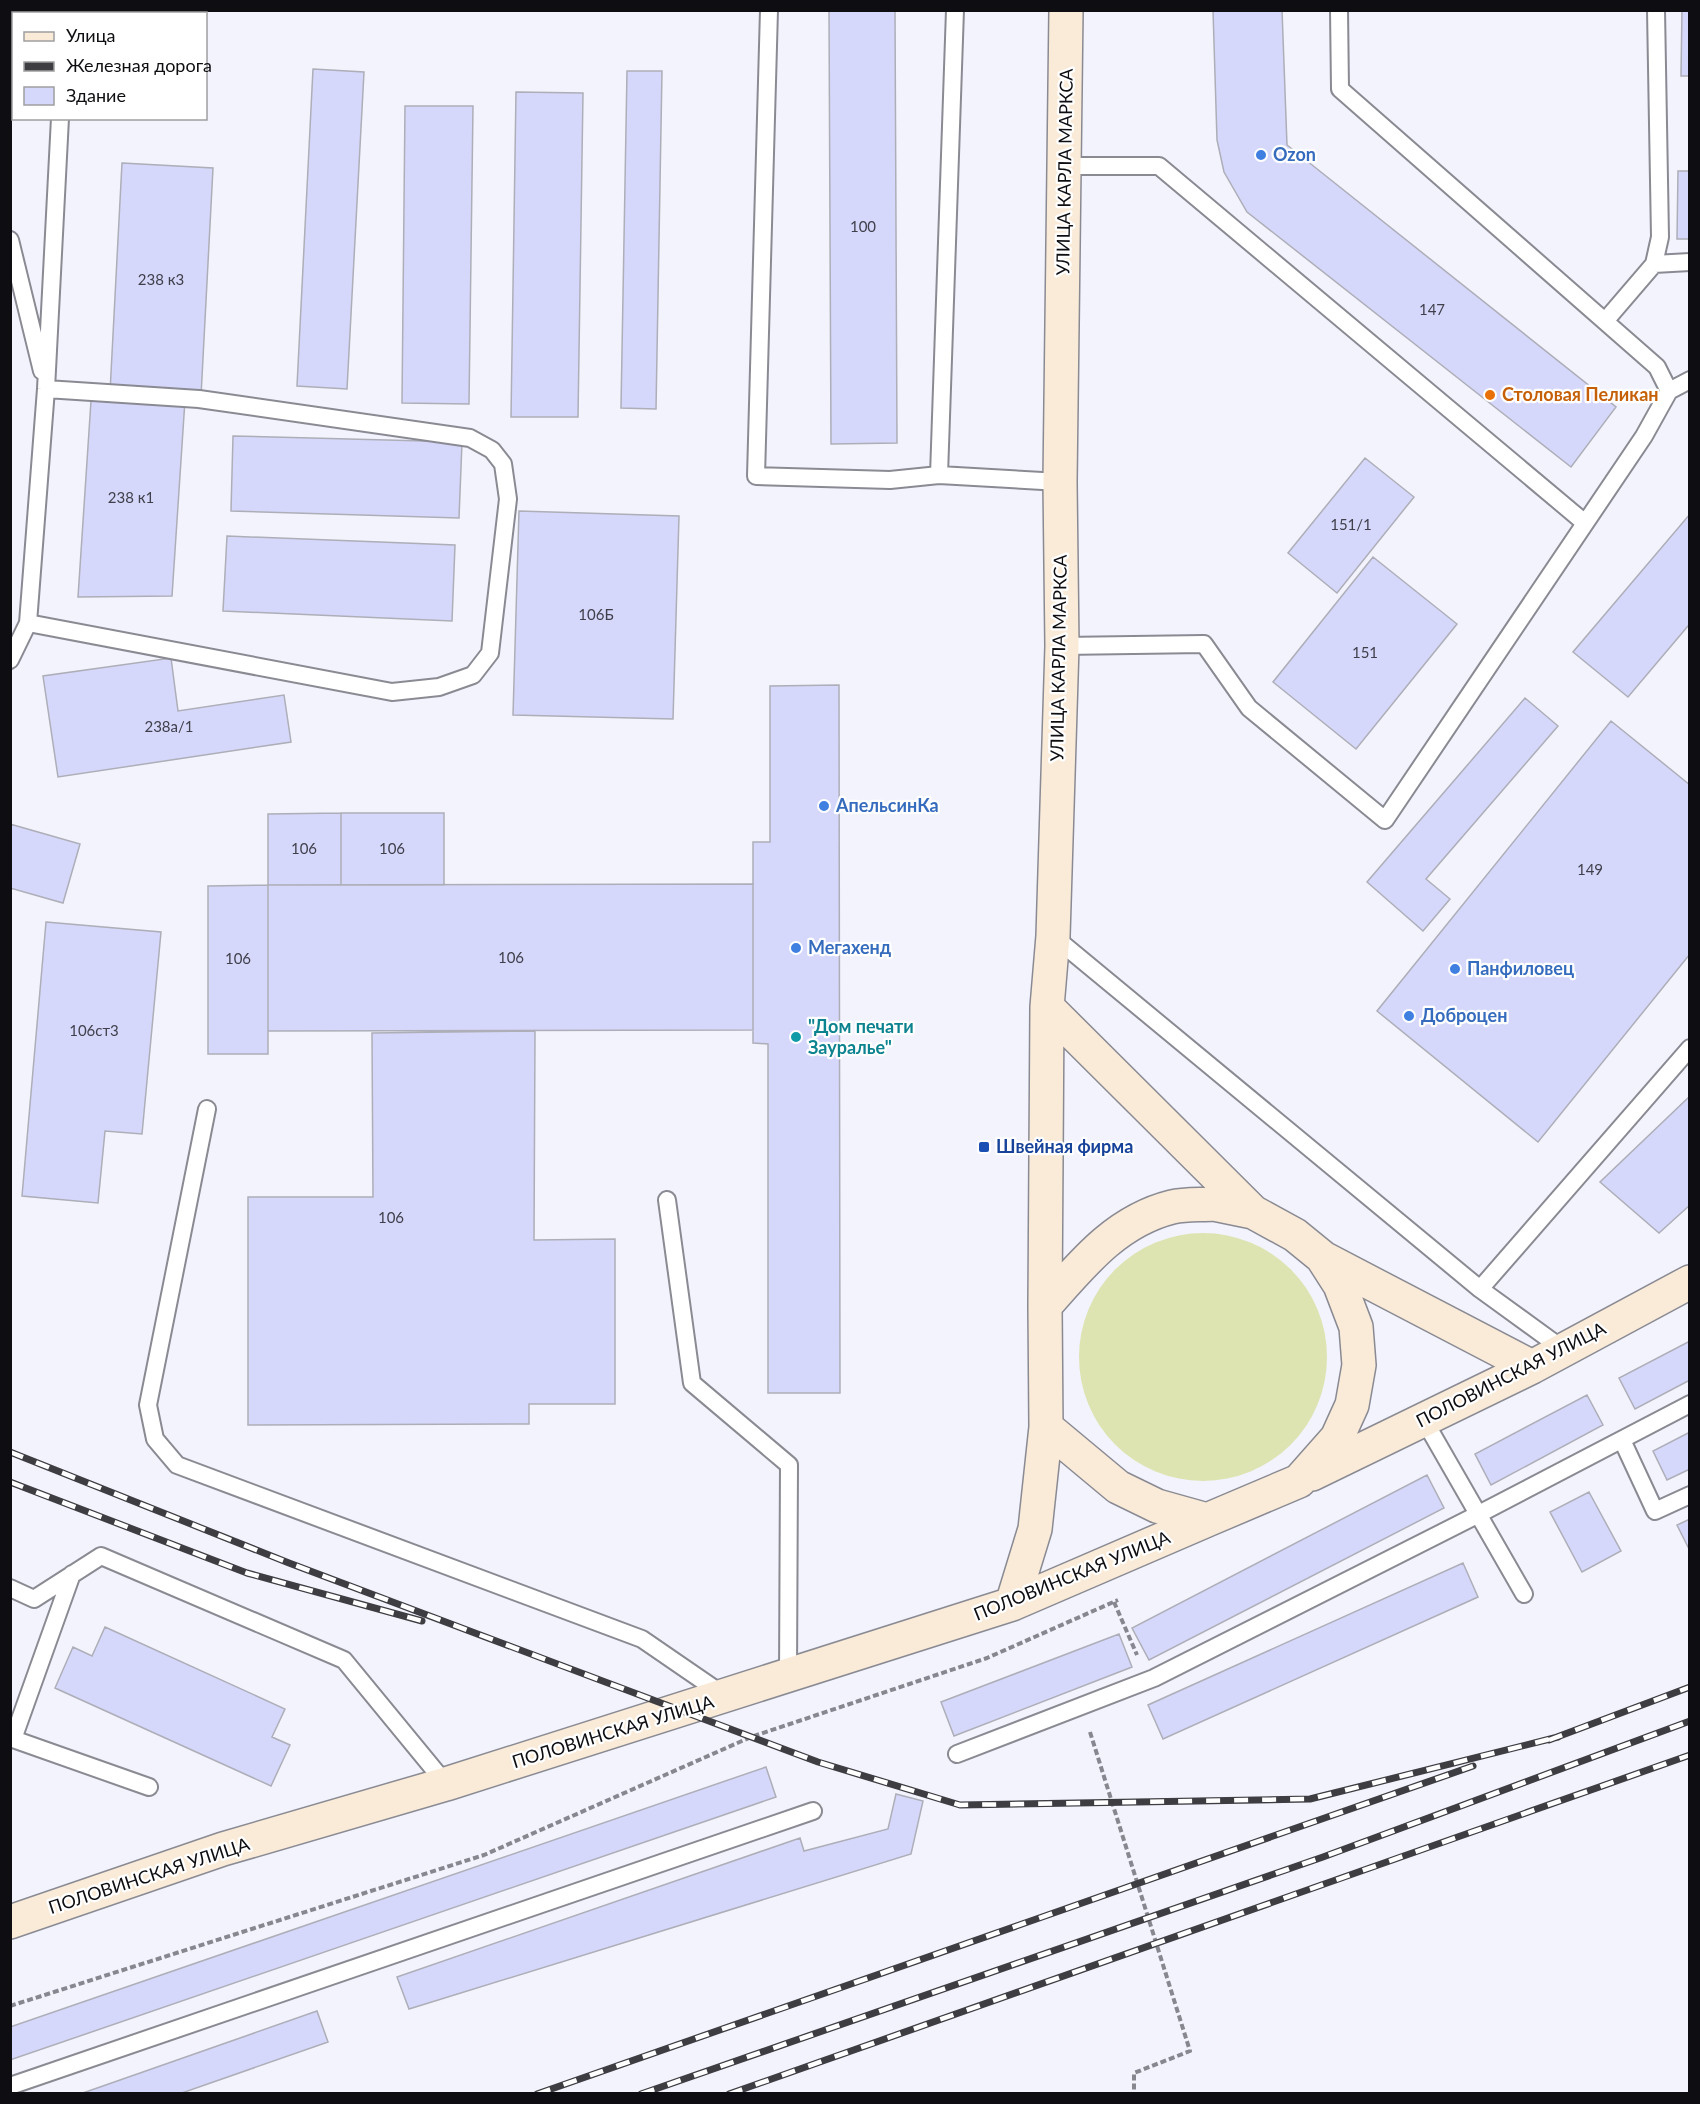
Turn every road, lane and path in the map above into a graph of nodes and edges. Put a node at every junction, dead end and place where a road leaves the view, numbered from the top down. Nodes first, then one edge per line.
1 (769, 10) edge
2 (955, 10) edge
3 (1066, 10) edge
4 (1339, 10) edge
5 (1656, 10) edge
6 (60, 120) edge
7 (1065, 166) junction
8 (10, 240) edge
9 (1689, 262) edge
10 (1654, 264) junction
11 (1606, 320) junction
12 (1689, 380) edge
13 (46, 389) junction
14 (1669, 391) junction
15 (1689, 396) edge
16 (939, 476) junction
17 (1060, 482) junction
18 (1585, 523) junction
19 (28, 623) junction
20 (1062, 646) junction
21 (10, 660) edge
22 (1053, 936) junction
23 (1047, 1007) junction
24 (1689, 1048) edge
25 (207, 1109) dead end
26 (668, 1200) dead end
27 (1253, 1212) junction
28 (1322, 1257) junction
29 (1689, 1282) edge
30 (1480, 1289) junction
31 (1045, 1306) junction
32 (1564, 1350) junction
33 (1532, 1367) junction
34 (1689, 1404) edge
35 (1424, 1420) junction
36 (1046, 1427) junction
37 (1622, 1440) junction
38 (1299, 1481) junction
39 (1689, 1495) edge
40 (1477, 1515) junction
41 (1207, 1520) junction
42 (72, 1574) junction
43 (10, 1588) edge
44 (1524, 1594) dead end
45 (1114, 1602) dead end
46 (1012, 1604) junction
47 (788, 1677) junction
48 (1148, 1681) junction
49 (726, 1696) junction
50 (1082, 1706) junction
51 (957, 1754) dead end
52 (447, 1784) junction
53 (149, 1786) dead end
54 (813, 1811) dead end
55 (10, 1922) edge
56 (10, 2086) edge
57 (1134, 2094) edge

1 - 16 lane
2 - 16 lane
3 - 7 main road, УЛИЦА КАРЛА МАРКСА
4 - 11 lane
5 - 10 lane
6 - 13 lane
7 - 17 main road, УЛИЦА КАРЛА МАРКСА
7 - 18 lane
8 - 13 lane
9 - 10 lane
10 - 11 lane
11 - 14 lane
12 - 14 lane
13 - 19 lane
13 - 19 lane
14 - 15 lane
14 - 18 lane
16 - 17 lane
17 - 20 main road, УЛИЦА КАРЛА МАРКСА
18 - 20 lane
19 - 21 lane
20 - 22 main road, УЛИЦА КАРЛА МАРКСА
22 - 23 main road, УЛИЦА КАРЛА МАРКСА
22 - 30 lane
23 - 27 main road
23 - 31 main road, УЛИЦА КАРЛА МАРКСА
24 - 30 lane
25 - 49 lane
26 - 47 lane
27 - 28 main road
27 - 31 main road
28 - 33 main road
28 - 38 main road
29 - 32 main road, ПОЛОВИНСКАЯ УЛИЦА
30 - 32 lane
31 - 36 main road, УЛИЦА КАРЛА МАРКСА
32 - 33 main road, ПОЛОВИНСКАЯ УЛИЦА
33 - 35 main road, ПОЛОВИНСКАЯ УЛИЦА
34 - 37 lane
35 - 38 main road, ПОЛОВИНСКАЯ УЛИЦА
35 - 40 lane
36 - 41 main road
36 - 46 main road, УЛИЦА КАРЛА МАРКСА
37 - 39 lane
37 - 40 lane
38 - 41 main road, ПОЛОВИНСКАЯ УЛИЦА
40 - 44 lane
40 - 48 lane
41 - 46 main road, ПОЛОВИНСКАЯ УЛИЦА
42 - 43 lane
42 - 52 lane
42 - 53 lane
45 - 48 path
46 - 47 main road, ПОЛОВИНСКАЯ УЛИЦА
47 - 49 main road, ПОЛОВИНСКАЯ УЛИЦА
48 - 50 lane
49 - 52 main road, ПОЛОВИНСКАЯ УЛИЦА
50 - 51 lane
50 - 57 path
52 - 55 main road, ПОЛОВИНСКАЯ УЛИЦА
54 - 56 lane

